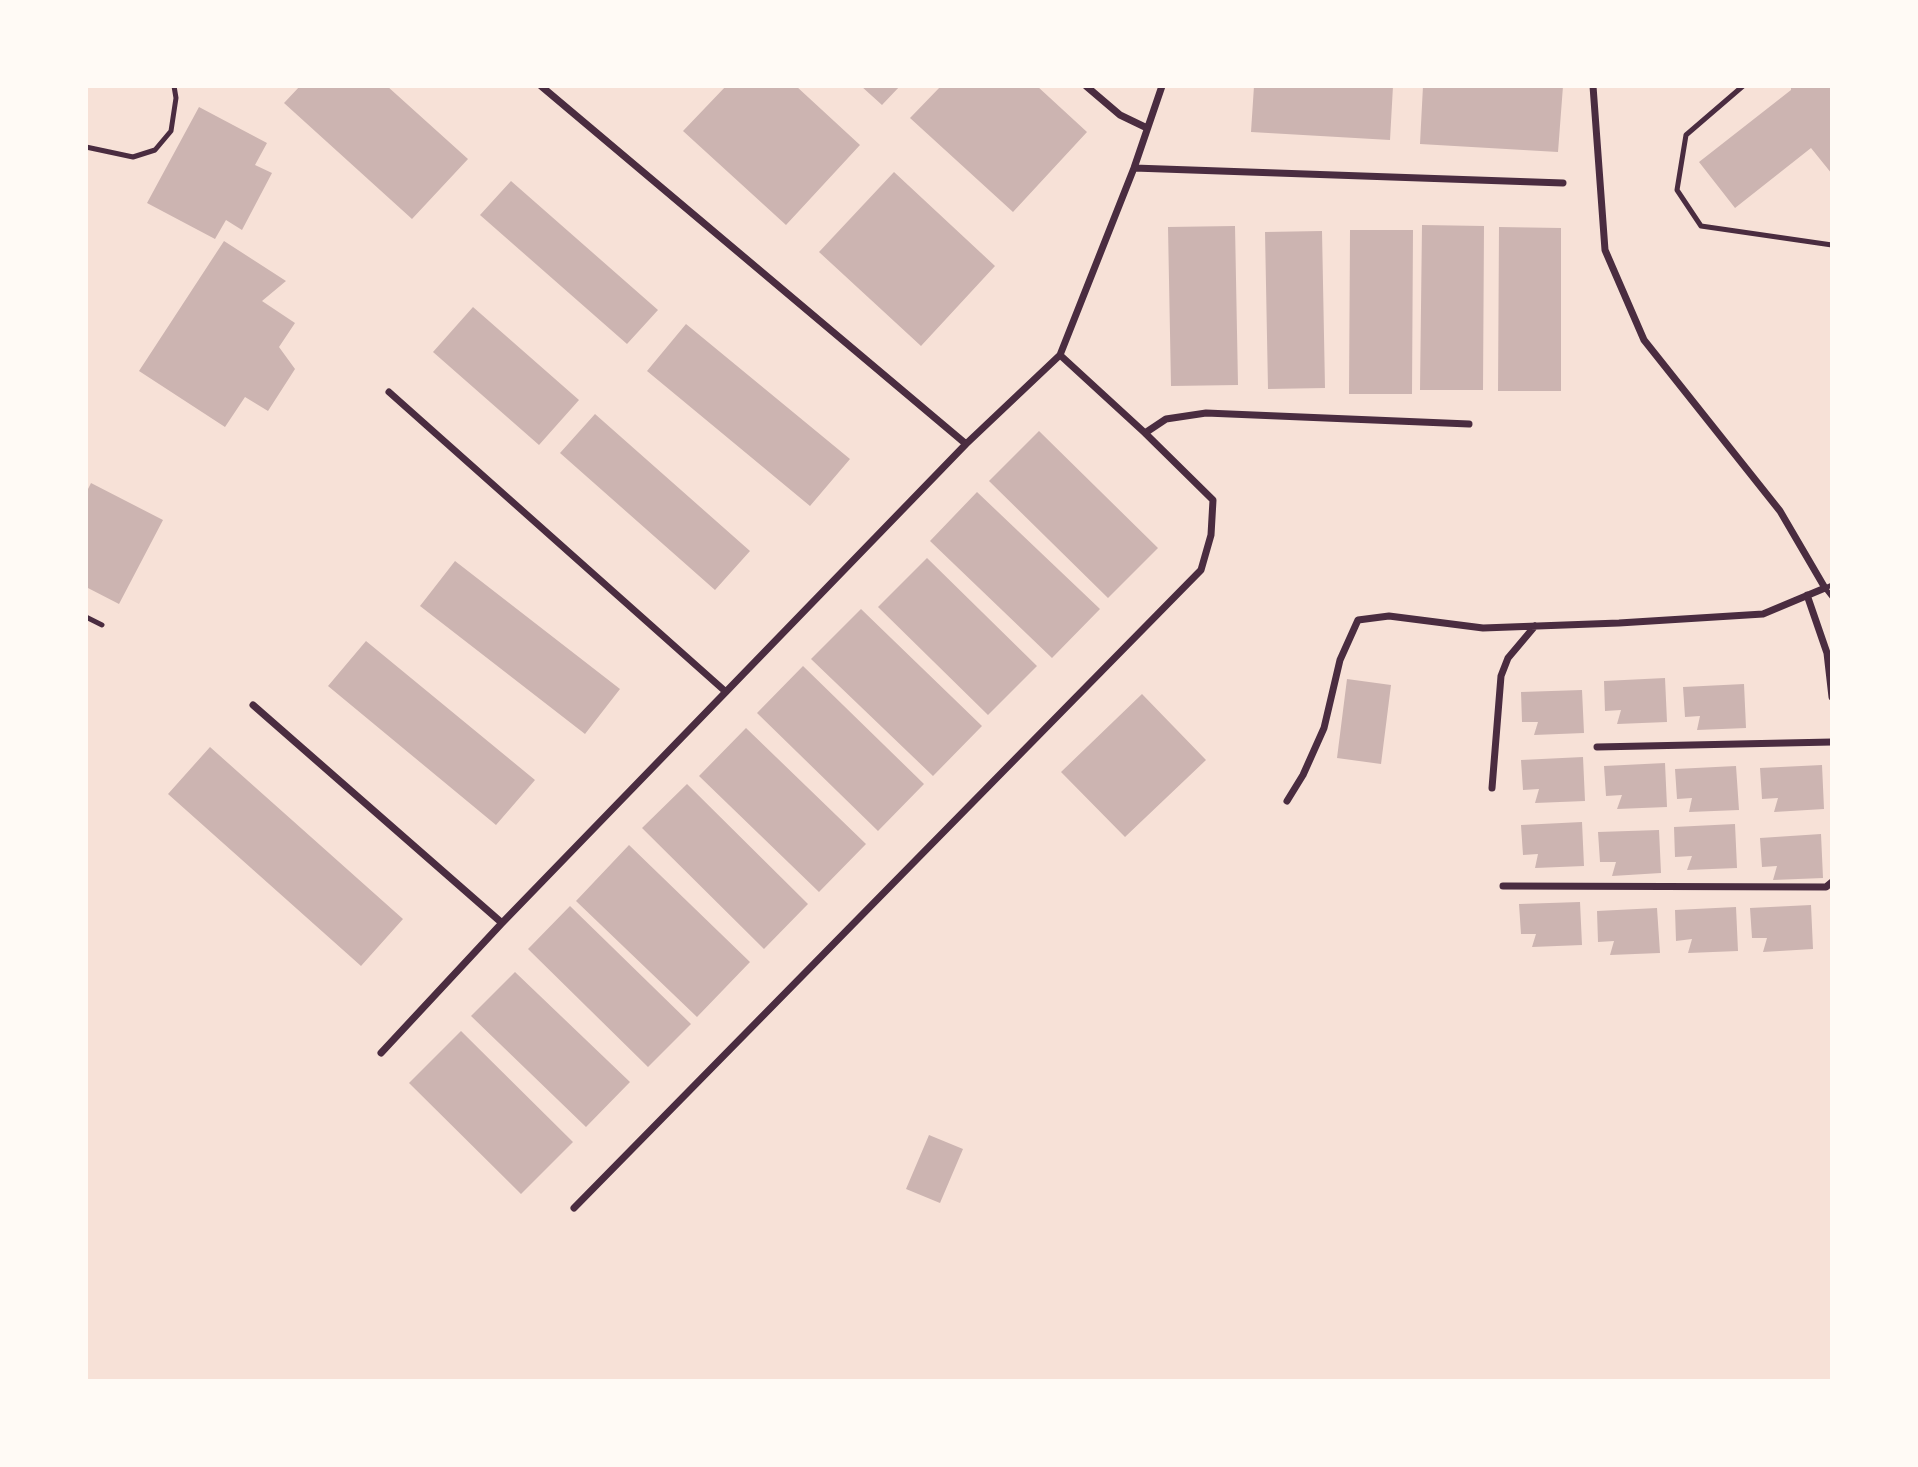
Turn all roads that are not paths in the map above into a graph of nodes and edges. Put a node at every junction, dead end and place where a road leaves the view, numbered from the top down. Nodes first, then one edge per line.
1 (174, 86) edge
2 (541, 86) edge
3 (1086, 86) edge
4 (1162, 86) edge
5 (1593, 86) edge
6 (1743, 86) edge
7 (1147, 128) junction
8 (86, 147) edge
9 (1134, 168) junction
10 (1563, 183) dead end
11 (1832, 245) edge
12 (1060, 355) junction
13 (389, 392) dead end
14 (1469, 424) dead end
15 (1145, 433) junction
16 (966, 444) junction
17 (1828, 586) edge
18 (1807, 595) junction
19 (1832, 597) edge
20 (86, 617) edge
21 (102, 625) dead end
22 (1535, 626) junction
23 (726, 692) junction
24 (1832, 697) edge
25 (253, 705) dead end
26 (1832, 742) edge
27 (1597, 747) dead end
28 (1492, 788) dead end
29 (1287, 801) dead end
30 (1832, 882) edge
31 (1503, 886) dead end
32 (502, 923) junction
33 (381, 1053) dead end
34 (574, 1208) dead end

1 - 8 lane
2 - 16 street
3 - 7 street
4 - 7 street
5 - 17 street
6 - 11 lane
7 - 9 street
9 - 10 street
9 - 12 street
12 - 15 street
12 - 16 street
13 - 23 street
14 - 15 street
15 - 34 street
16 - 23 street
17 - 18 street
17 - 19 lane
18 - 22 street
18 - 24 street
20 - 21 lane
22 - 28 street
22 - 29 street
23 - 32 street
25 - 32 street
26 - 27 street
30 - 31 street
32 - 33 street

